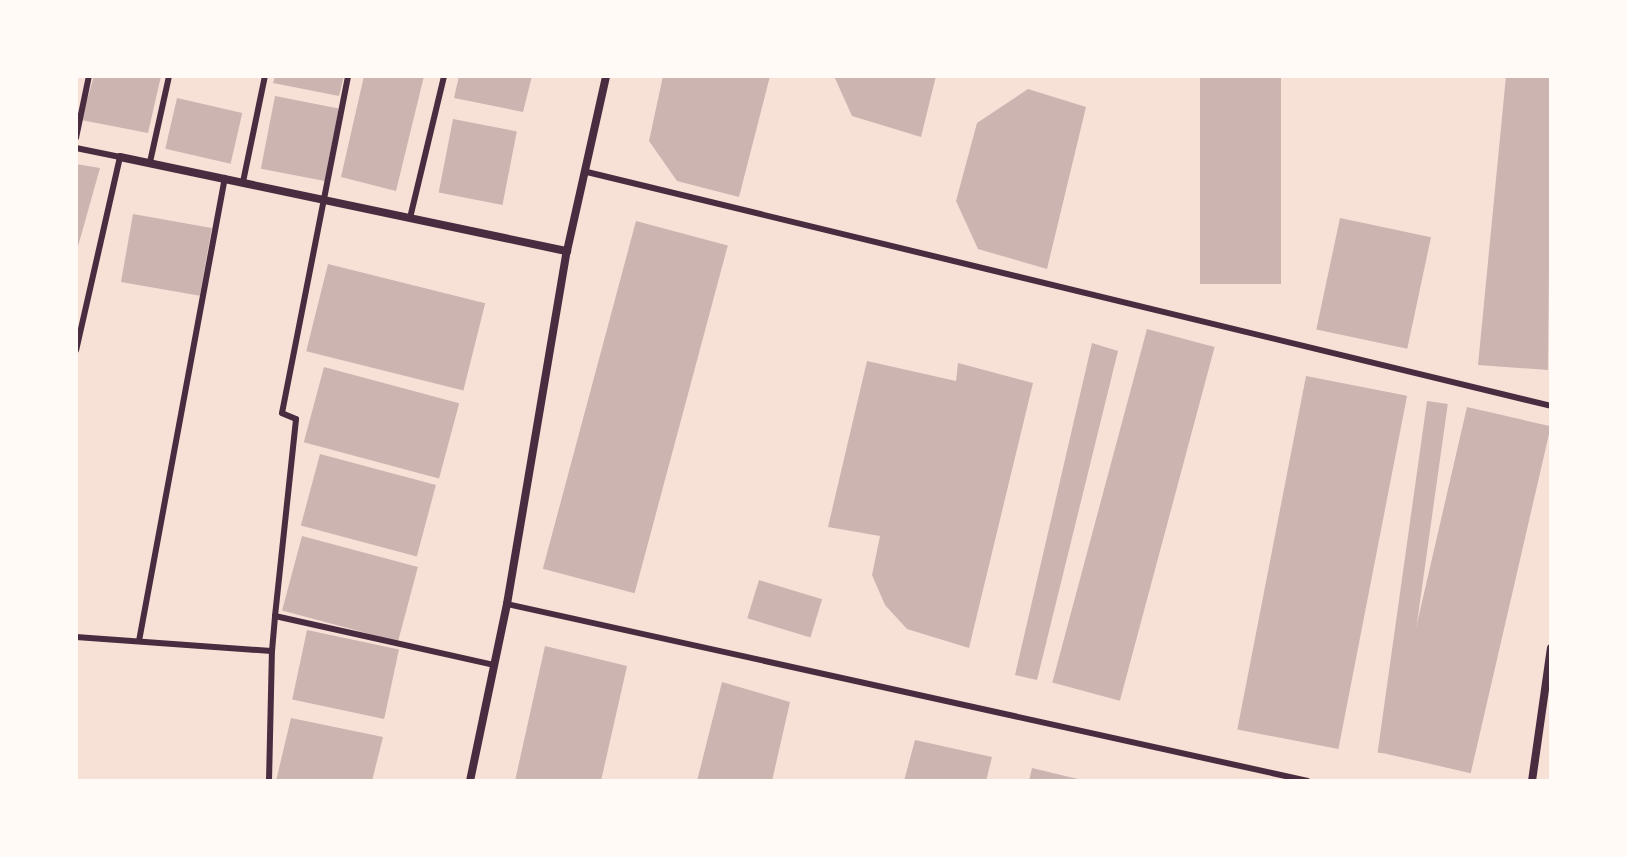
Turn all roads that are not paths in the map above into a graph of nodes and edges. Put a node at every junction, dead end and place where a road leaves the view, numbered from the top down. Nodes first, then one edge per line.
1 (89, 76) edge
2 (169, 76) edge
3 (265, 76) edge
4 (348, 76) edge
5 (444, 76) edge
6 (606, 76) edge
7 (76, 138) edge
8 (76, 148) edge
9 (120, 157) junction
10 (150, 162) junction
11 (587, 172) junction
12 (225, 178) junction
13 (243, 182) junction
14 (320, 199) junction
15 (410, 218) junction
16 (567, 251) junction
17 (76, 350) edge
18 (1551, 406) edge
19 (507, 604) junction
20 (275, 616) junction
21 (76, 637) edge
22 (139, 641) junction
23 (1551, 648) edge
24 (272, 651) junction
25 (494, 665) junction
26 (269, 781) edge
27 (470, 781) edge
28 (1308, 781) edge
29 (1532, 781) edge

1 - 7 lane
2 - 10 lane
3 - 13 lane
4 - 14 lane
5 - 15 lane
6 - 11 street
8 - 9 lane
9 - 10 street
9 - 17 lane
10 - 12 street
11 - 16 street
11 - 18 lane
12 - 13 street
12 - 22 lane
13 - 14 street
14 - 15 street
14 - 20 lane
15 - 16 street
16 - 19 street
19 - 25 street
19 - 28 lane
20 - 24 lane
20 - 25 lane
21 - 22 lane
22 - 24 lane
23 - 29 street
24 - 26 lane
25 - 27 street

